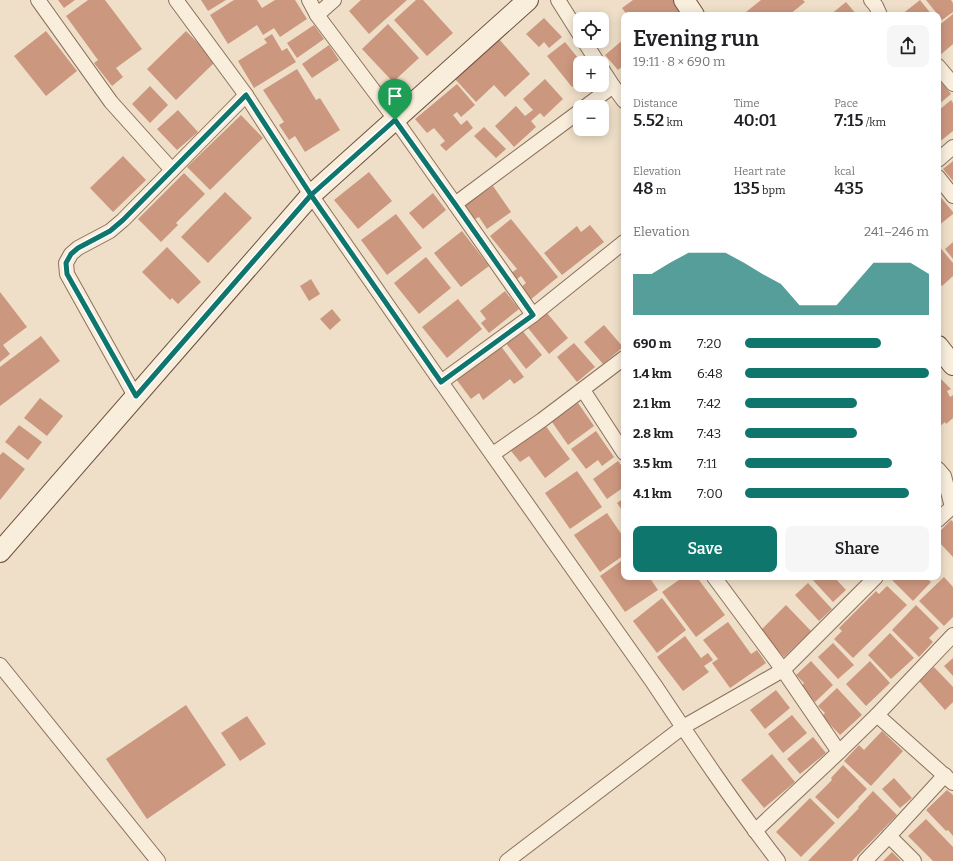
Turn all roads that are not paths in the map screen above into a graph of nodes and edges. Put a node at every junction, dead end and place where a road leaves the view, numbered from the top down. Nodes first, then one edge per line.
1 (38, 0) edge
2 (176, 0) edge
3 (309, 0) edge
4 (334, 0) edge
5 (528, 0) edge
6 (558, 0) edge
7 (684, 0) edge
8 (692, 12) edge
9 (317, 15) junction
10 (573, 24) edge
11 (941, 70) edge
12 (609, 80) edge
13 (953, 84) edge
14 (613, 86) junction
15 (246, 95) junction
16 (621, 97) edge
17 (594, 100) edge
18 (573, 116) edge
19 (395, 120) junction
20 (953, 147) edge
21 (941, 157) edge
22 (172, 170) junction
23 (941, 181) edge
24 (311, 195) junction
25 (953, 196) edge
26 (455, 204) junction
27 (621, 244) edge
28 (533, 315) junction
29 (941, 350) edge
30 (621, 360) edge
31 (953, 365) edge
32 (441, 382) junction
33 (582, 390) junction
34 (136, 396) junction
35 (621, 448) edge
36 (493, 454) junction
37 (941, 472) edge
38 (953, 506) edge
39 (941, 517) edge
40 (0, 552) edge
41 (716, 580) edge
42 (873, 580) edge
43 (953, 635) edge
44 (0, 665) edge
45 (783, 670) junction
46 (877, 715) junction
47 (683, 727) junction
48 (840, 752) junction
49 (949, 779) edge
50 (755, 831) junction
51 (889, 836) junction
52 (158, 861) edge
53 (507, 861) edge
54 (778, 861) edge
55 (865, 861) edge
56 (914, 861) edge

1 - 22 street
2 - 15 street
3 - 9 street
4 - 9 street
5 - 19 street
6 - 10 street
7 - 8 street
9 - 19 street
11 - 13 street
12 - 14 street
14 - 16 street
14 - 17 street
15 - 22 street
15 - 24 street
18 - 26 street
19 - 24 street
19 - 26 street
20 - 21 street
22 - 34 street
23 - 25 street
24 - 32 street
24 - 34 street
26 - 28 street
27 - 28 street
28 - 32 street
29 - 31 street
30 - 33 street
32 - 36 street
33 - 35 street
33 - 36 street
34 - 40 street
36 - 47 street
37 - 38 street
38 - 39 street
41 - 45 street
42 - 45 street
43 - 46 street
44 - 52 street
45 - 47 street
45 - 48 street
46 - 48 street
46 - 49 street
47 - 50 street
47 - 53 street
48 - 50 street
49 - 51 street
50 - 54 street
51 - 55 street
51 - 56 street

